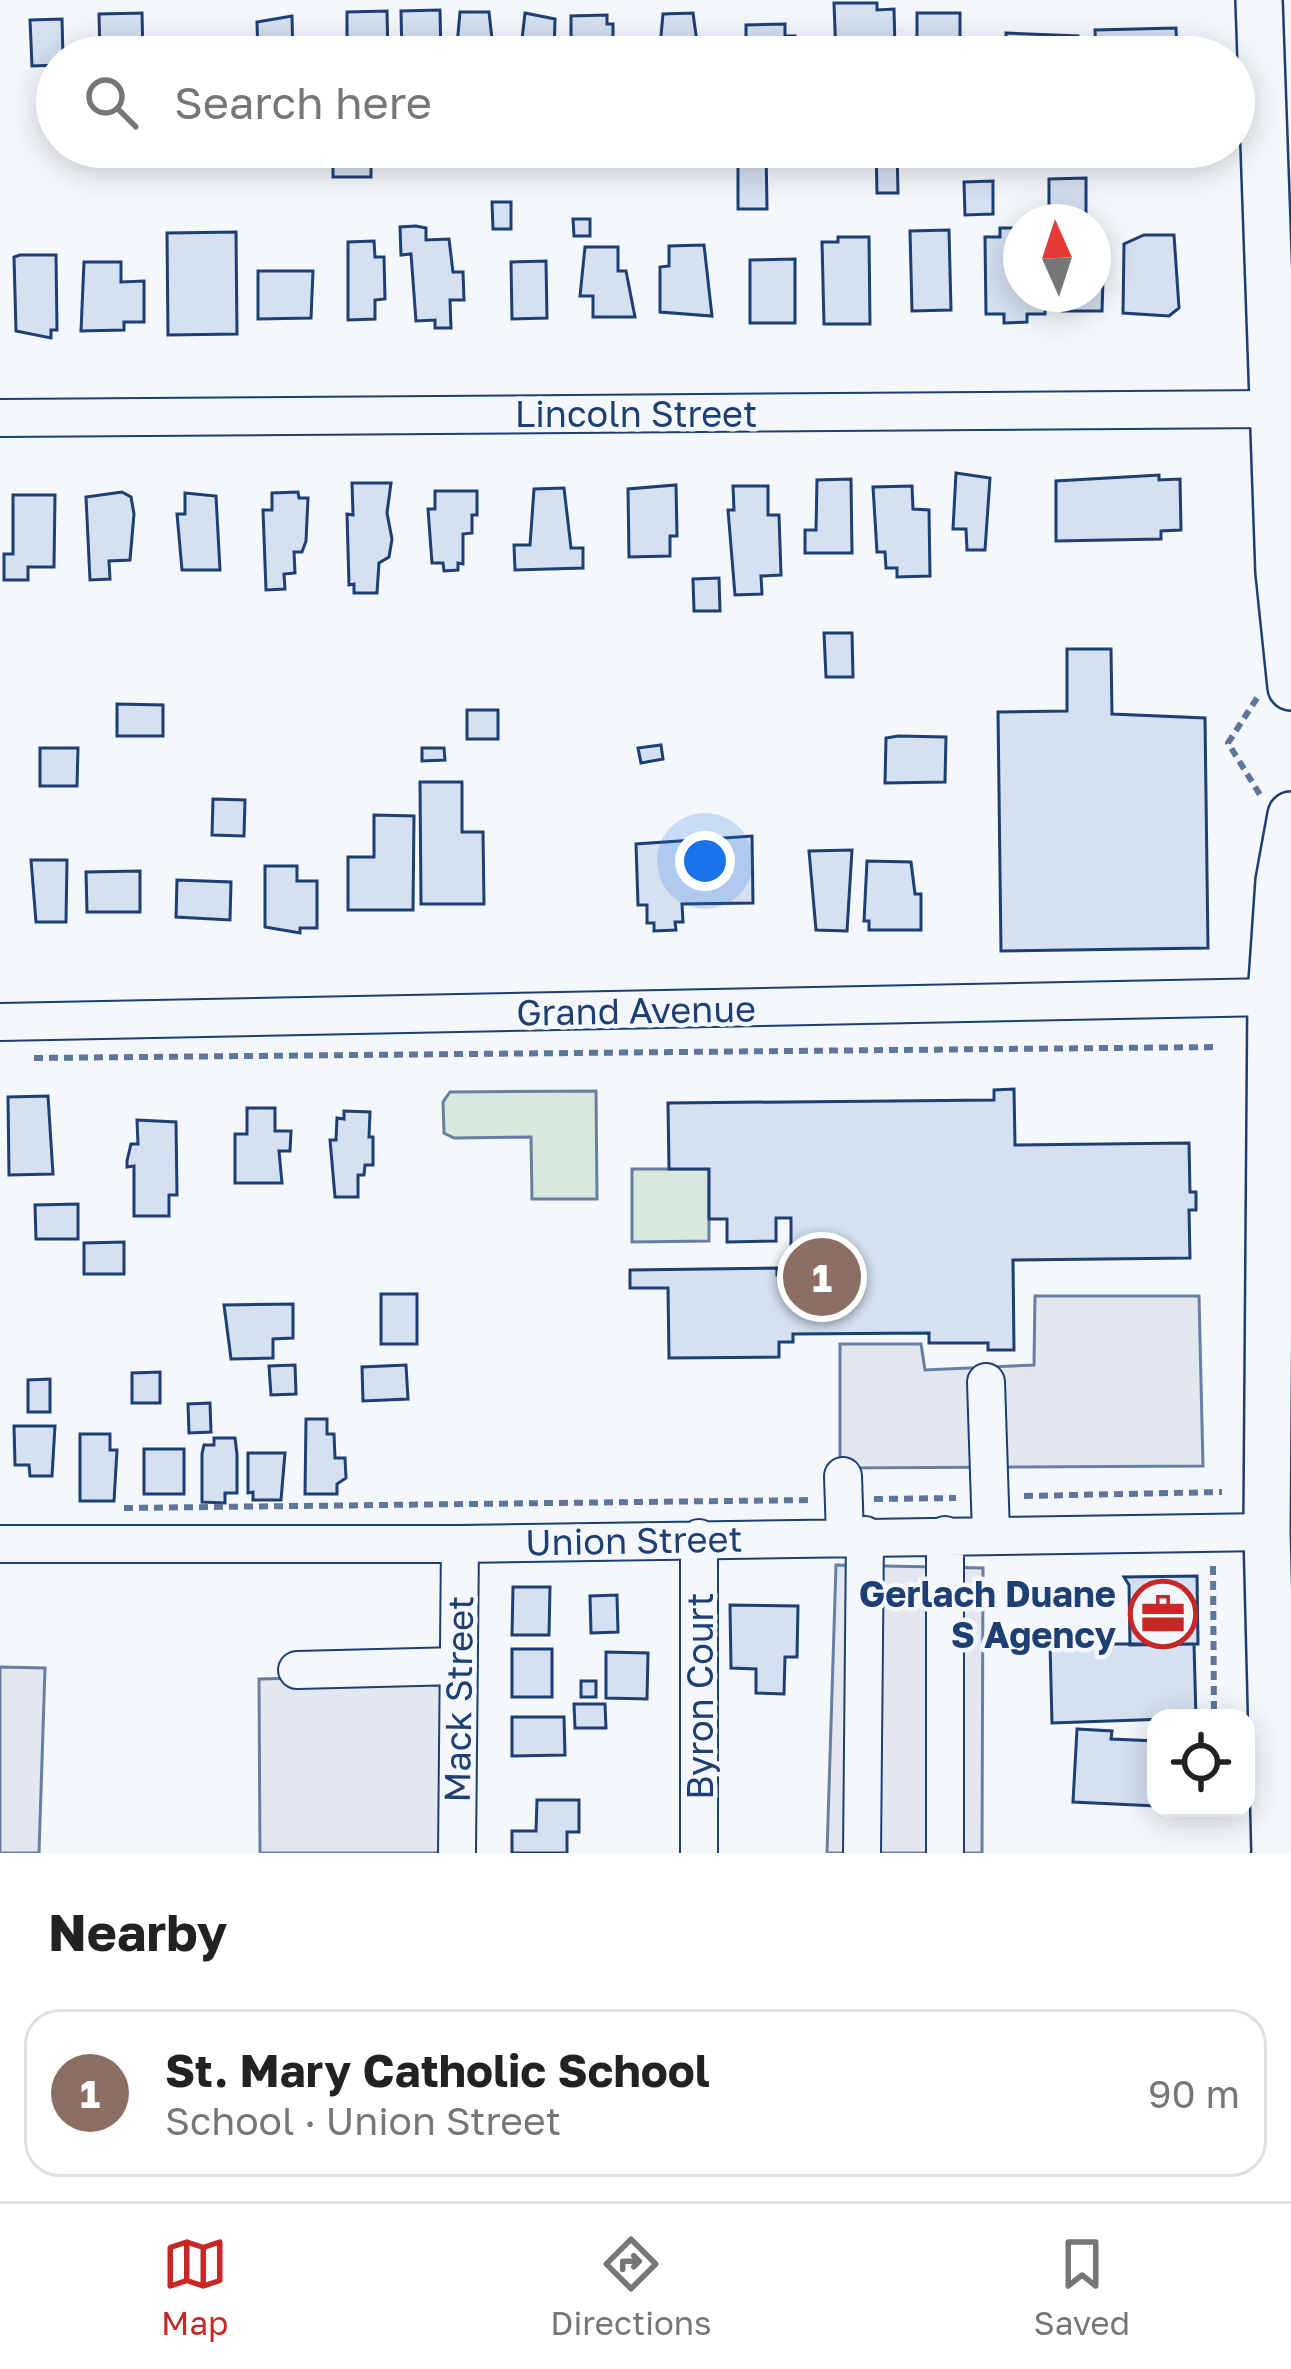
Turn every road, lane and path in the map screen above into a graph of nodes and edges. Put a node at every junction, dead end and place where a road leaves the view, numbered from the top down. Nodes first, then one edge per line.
1 (1258, 0) edge
2 (1276, 165) edge
3 (1273, 409) junction
4 (0, 418) edge
5 (1275, 691) edge
6 (1278, 809) edge
7 (1271, 997) junction
8 (0, 1022) edge
9 (1219, 1047) dead end
10 (22, 1058) dead end
11 (986, 1382) dead end
12 (1222, 1492) dead end
13 (990, 1497) junction
14 (103, 1508) dead end
15 (849, 1512) junction
16 (1267, 1532) junction
17 (945, 1534) junction
18 (991, 1534) junction
19 (699, 1538) junction
20 (0, 1544) edge
21 (460, 1544) junction
22 (1213, 1566) dead end
23 (459, 1666) junction
24 (297, 1670) dead end
25 (1214, 1709) edge
26 (1281, 1836) edge
27 (457, 1853) edge
28 (699, 1853) edge
29 (862, 1853) edge
30 (945, 1853) edge

1 - 2 main road
2 - 3 main road
3 - 4 street, Lincoln Street
3 - 5 main road
5 - 6 path
6 - 7 main road
7 - 8 street, Grand Avenue
7 - 16 main road
9 - 10 path
11 - 13 street
12 - 13 path
13 - 15 path
13 - 18 street
14 - 15 path
15 - 17 street, Union Street
15 - 19 street, Union Street
15 - 29 street
16 - 18 street, Union Street
16 - 26 main road
17 - 18 street, Union Street
17 - 30 street
19 - 21 street, Union Street
19 - 28 street, Byron Court
20 - 21 street, Union Street
21 - 23 street, Mack Street
22 - 25 path
23 - 24 street
23 - 27 street, Mack Street

